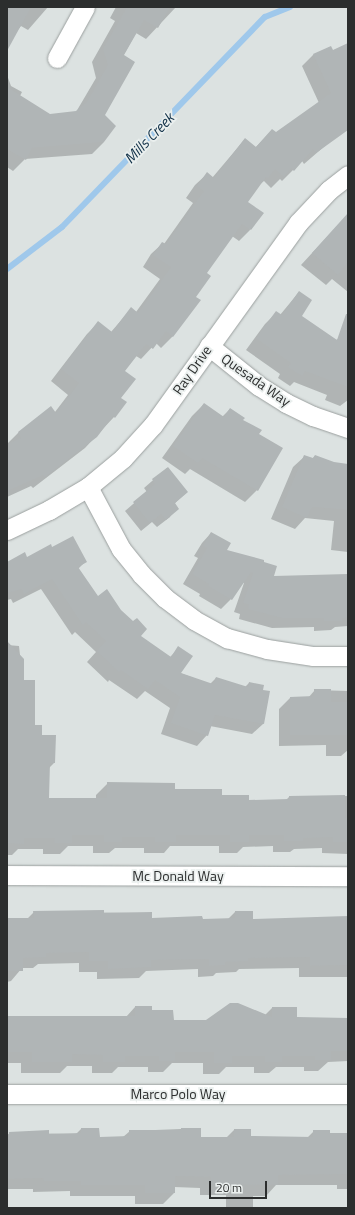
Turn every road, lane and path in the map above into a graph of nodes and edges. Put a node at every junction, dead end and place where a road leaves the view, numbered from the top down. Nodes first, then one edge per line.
1 (85, 7) edge
2 (57, 58) dead end
3 (348, 175) edge
4 (209, 346) junction
5 (348, 428) edge
6 (88, 487) junction
7 (7, 530) edge
8 (348, 656) edge
9 (7, 876) edge
10 (348, 876) edge
11 (7, 1094) edge
12 (348, 1094) edge

1 - 2 street
3 - 4 street, Ray Drive
4 - 5 street, Quesada Way
4 - 6 street, Ray Drive
6 - 7 street, Ray Drive
6 - 8 street
9 - 10 street, Mc Donald Way
11 - 12 street, Marco Polo Way

